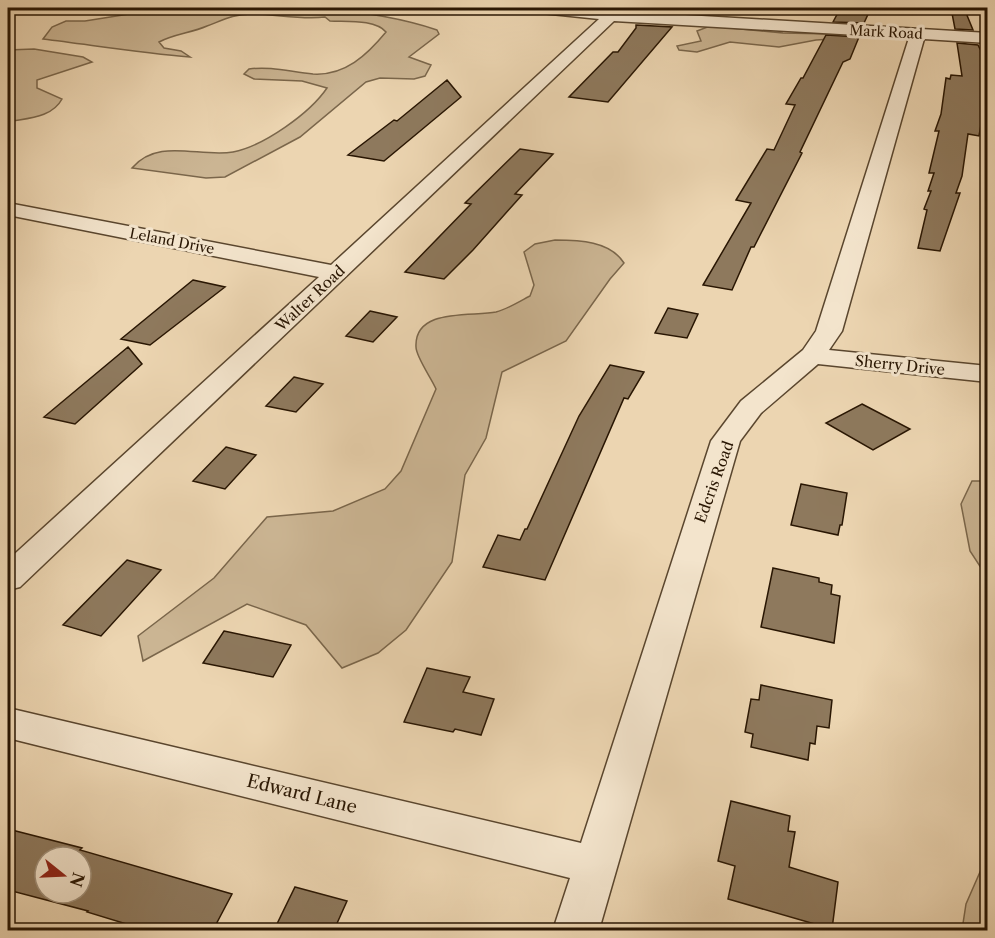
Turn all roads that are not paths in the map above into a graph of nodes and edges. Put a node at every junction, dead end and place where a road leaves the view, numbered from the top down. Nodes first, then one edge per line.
1 (532, 8) edge
2 (610, 16) junction
3 (918, 33) junction
4 (987, 38) edge
5 (8, 209) edge
6 (336, 273) junction
7 (812, 356) junction
8 (987, 374) edge
9 (8, 579) edge
10 (8, 723) edge
11 (596, 866) junction
12 (576, 930) edge

1 - 2 street, Mark Road
2 - 3 street, Mark Road
2 - 6 street, Walter Road
3 - 4 street, Mark Road
3 - 7 street, Edcris Road
5 - 6 street, Leland Drive
6 - 9 street, Walter Road
7 - 8 street, Sherry Drive
7 - 11 street, Edcris Road
10 - 11 street, Edward Lane
11 - 12 street, Edcris Road

